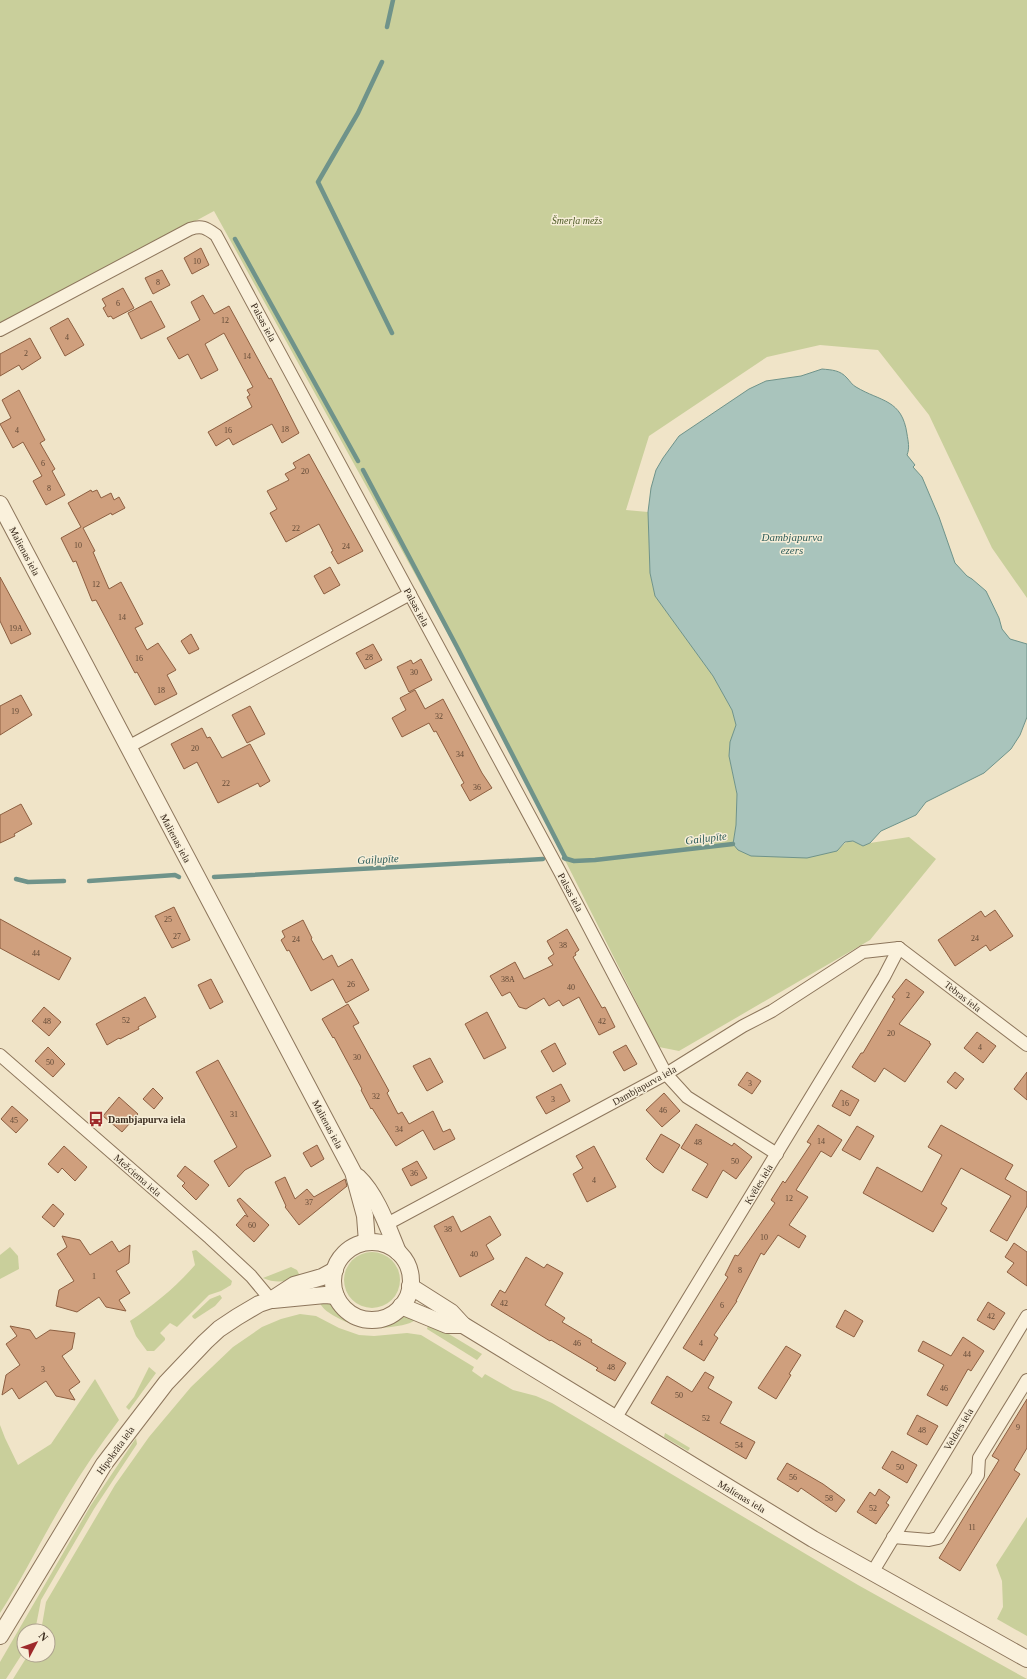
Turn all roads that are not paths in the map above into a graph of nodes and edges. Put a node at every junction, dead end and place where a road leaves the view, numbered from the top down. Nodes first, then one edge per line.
1 (0, 330) edge
2 (0, 504) edge
3 (410, 594) junction
4 (128, 747) junction
5 (899, 948) junction
6 (1027, 1045) edge
7 (0, 1055) edge
8 (666, 1074) junction
9 (777, 1154) junction
10 (352, 1172) junction
11 (387, 1224) junction
12 (367, 1242) junction
13 (398, 1252) junction
14 (335, 1270) junction
15 (410, 1286) junction
16 (336, 1296) junction
17 (271, 1300) junction
18 (401, 1306) junction
19 (1026, 1323) edge
20 (463, 1325) junction
21 (1027, 1380) edge
22 (615, 1419) junction
23 (893, 1537) junction
24 (872, 1573) junction
25 (0, 1636) edge
26 (1027, 1659) edge

1 - 3 street, Palsas iela
2 - 4 street, Malienas iela
3 - 4 street
3 - 8 street, Palsas iela
4 - 10 street, Malienas iela
5 - 6 street, Tebras iela
5 - 8 street, Dambjapurva iela
5 - 9 street, Kvēles iela
7 - 17 street, Mežciema iela
8 - 9 street, Palsas iela
8 - 11 street, Dambjapurva iela
9 - 22 street, Kvēles iela
10 - 11 street, Malienas iela
10 - 12 street, Malienas iela
11 - 13 street, Malienas iela
12 - 13 street
12 - 14 street
13 - 15 street
14 - 16 street
14 - 17 street, Hipokrāta iela
15 - 18 street
15 - 20 street, Malienas iela
16 - 17 street, Hipokrāta iela
16 - 18 street
17 - 25 street, Hipokrāta iela
18 - 20 street, Malienas iela
19 - 23 street, Veldres iela
20 - 22 street, Malienas iela
21 - 23 street
22 - 24 street, Malienas iela
23 - 24 street, Veldres iela
24 - 26 street, Malienas iela

